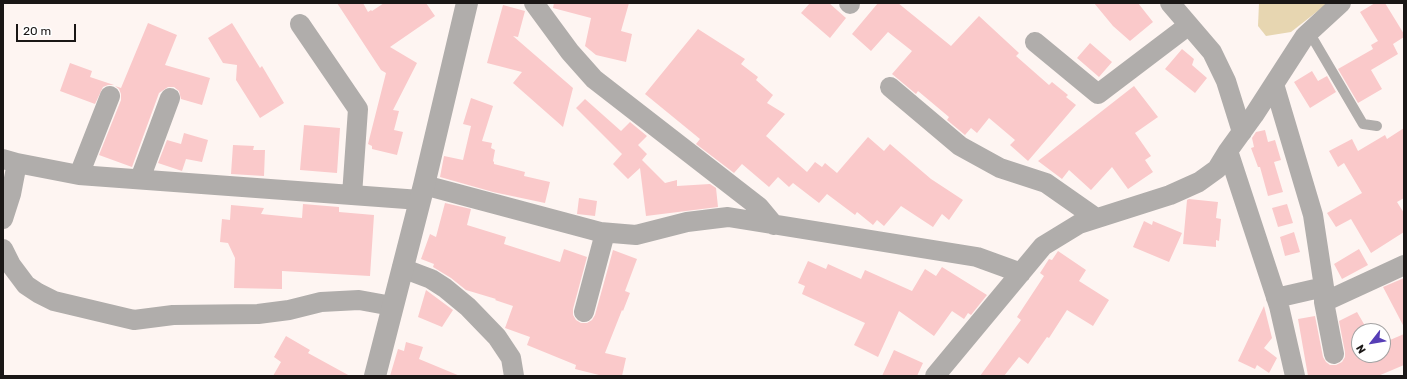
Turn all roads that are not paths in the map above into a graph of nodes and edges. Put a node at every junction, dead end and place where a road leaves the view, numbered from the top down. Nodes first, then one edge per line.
1 (467, 3) edge
2 (534, 3) edge
3 (1170, 3) edge
4 (1341, 3) edge
5 (300, 24) dead end
6 (1188, 25) junction
7 (1309, 32) junction
8 (1035, 42) dead end
9 (1274, 84) junction
10 (890, 87) dead end
11 (110, 96) dead end
12 (170, 98) dead end
13 (1377, 126) dead end
14 (1242, 132) junction
15 (1228, 151) junction
16 (10, 161) edge
17 (79, 175) junction
18 (140, 179) junction
19 (422, 193) junction
20 (352, 195) junction
21 (1096, 218) junction
22 (3, 219) edge
23 (774, 225) junction
24 (604, 233) junction
25 (3, 249) edge
26 (1404, 265) edge
27 (402, 268) junction
28 (1021, 273) junction
29 (1324, 295) junction
30 (1276, 298) junction
31 (392, 306) junction
32 (584, 312) dead end
33 (1334, 354) dead end
34 (374, 376) edge
35 (514, 376) edge
36 (935, 376) edge
37 (1295, 376) edge

1 - 19 street
2 - 23 street
3 - 6 street
4 - 7 street
5 - 20 street
6 - 8 street
6 - 14 street
7 - 9 street
7 - 13 lane
9 - 14 street
9 - 29 street
10 - 21 street
11 - 17 street
12 - 18 street
14 - 15 street
15 - 21 street
15 - 30 street
16 - 17 street
16 - 22 street
17 - 18 street
18 - 20 street
19 - 20 street
19 - 24 street
19 - 27 street
21 - 28 street
23 - 24 street
23 - 28 street
24 - 32 street
25 - 31 street
26 - 29 street
27 - 31 street
27 - 35 street
28 - 36 street
29 - 30 street
29 - 33 street
30 - 37 street
31 - 34 street

